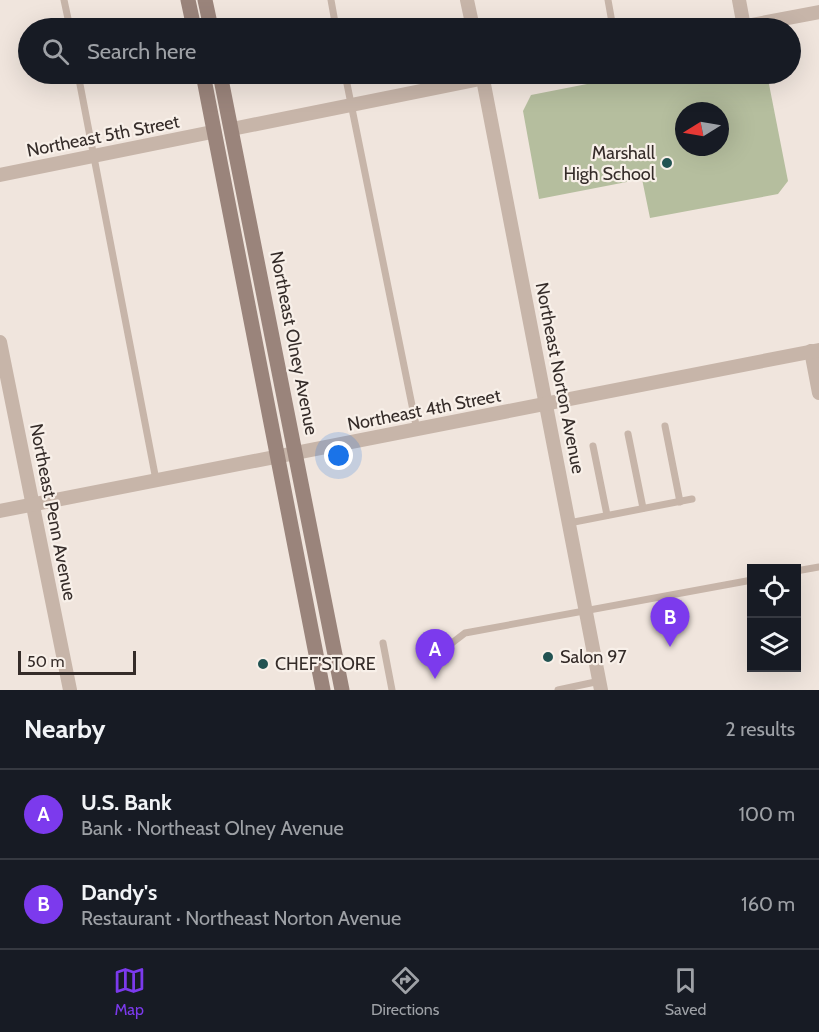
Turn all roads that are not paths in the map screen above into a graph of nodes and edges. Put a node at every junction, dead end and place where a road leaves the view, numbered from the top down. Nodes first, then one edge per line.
1 (64, 0) edge
2 (189, 0) edge
3 (205, 0) edge
4 (331, 0) edge
5 (468, 0) edge
6 (608, 0) edge
7 (739, 0) edge
8 (819, 12) edge
9 (68, 18) edge
10 (192, 18) edge
11 (209, 18) edge
12 (334, 18) edge
13 (471, 18) edge
14 (612, 18) edge
15 (740, 18) edge
16 (789, 18) edge
17 (80, 84) edge
18 (205, 84) edge
19 (222, 84) edge
20 (347, 84) edge
21 (445, 84) edge
22 (484, 84) edge
23 (351, 104) junction
24 (232, 129) junction
25 (212, 132) junction
26 (94, 155) junction
27 (0, 175) edge
28 (0, 342) edge
29 (815, 351) edge
30 (819, 393) edge
31 (547, 404) junction
32 (665, 426) dead end
33 (417, 430) junction
34 (628, 434) dead end
35 (593, 446) dead end
36 (295, 453) junction
37 (275, 457) junction
38 (156, 480) junction
39 (692, 499) dead end
40 (680, 502) junction
41 (33, 505) junction
42 (643, 508) junction
43 (0, 511) edge
44 (607, 515) junction
45 (569, 523) junction
46 (819, 567) edge
47 (801, 570) edge
48 (747, 581) edge
49 (586, 612) junction
50 (383, 643) dead end
51 (448, 646) dead end
52 (601, 686) edge
53 (70, 690) edge
54 (323, 690) edge
55 (342, 690) edge
56 (392, 690) edge
57 (558, 690) edge

1 - 9 lane
2 - 10 main road
3 - 11 main road
4 - 12 lane
5 - 13 street
6 - 14 lane
7 - 15 street
8 - 16 street
17 - 26 lane
18 - 25 main road
19 - 24 main road, Northeast Olney Avenue
20 - 23 lane
21 - 23 street
22 - 31 street, Northeast Norton Avenue
23 - 24 street
23 - 33 lane
24 - 36 main road, Northeast Olney Avenue
25 - 26 street, Northeast 5th Street
25 - 37 main road
26 - 27 street, Northeast 5th Street
26 - 38 lane
28 - 41 street, Northeast Penn Avenue
29 - 30 street
29 - 31 street, Northeast 4th Street
31 - 33 street, Northeast 4th Street
31 - 45 street, Northeast Norton Avenue
32 - 40 lane
33 - 36 street, Northeast 4th Street
34 - 42 lane
35 - 44 lane
36 - 37 street, Northeast 4th Street
36 - 55 main road, Northeast Olney Avenue
37 - 38 street, Northeast 4th Street
37 - 54 main road
38 - 41 street, Northeast 4th Street
39 - 40 lane
40 - 42 lane
41 - 43 street, Northeast 4th Street
41 - 53 street, Northeast Penn Avenue
42 - 44 lane
44 - 45 lane
45 - 49 street, Northeast Norton Avenue
46 - 47 lane
48 - 49 lane
49 - 51 lane
49 - 52 street, Northeast Norton Avenue
50 - 56 lane
52 - 57 lane

